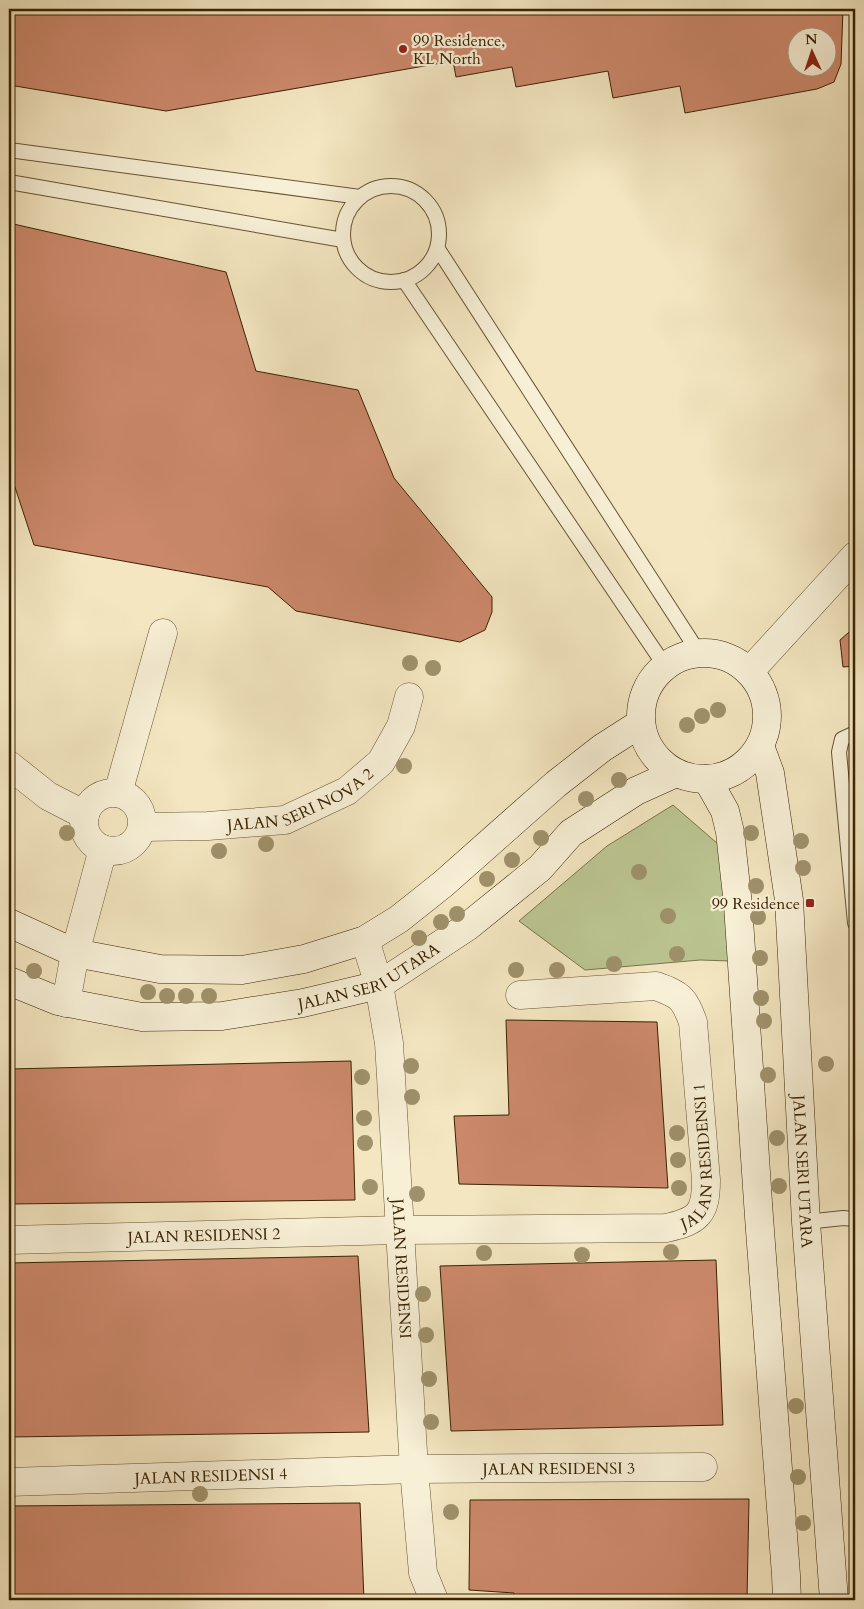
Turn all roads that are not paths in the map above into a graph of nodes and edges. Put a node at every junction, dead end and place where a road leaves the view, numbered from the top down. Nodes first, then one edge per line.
1 (9, 150) edge
2 (9, 182) edge
3 (360, 197) junction
4 (343, 240) junction
5 (438, 249) junction
6 (404, 280) junction
7 (855, 556) edge
8 (163, 632) dead end
9 (699, 653) junction
10 (665, 666) junction
11 (749, 672) junction
12 (409, 697) dead end
13 (641, 724) junction
14 (855, 733) edge
15 (760, 746) junction
16 (9, 765) edge
17 (676, 773) junction
18 (707, 779) junction
19 (118, 793) junction
20 (85, 815) junction
21 (142, 827) junction
22 (103, 849) junction
23 (854, 894) edge
24 (855, 922) edge
25 (9, 923) edge
26 (364, 940) junction
27 (75, 953) junction
28 (9, 982) edge
29 (379, 984) junction
30 (520, 995) dead end
31 (66, 1003) junction
32 (855, 1219) edge
33 (806, 1222) junction
34 (399, 1230) junction
35 (9, 1240) edge
36 (703, 1467) dead end
37 (414, 1469) junction
38 (9, 1482) edge
39 (434, 1600) edge
40 (787, 1600) edge
41 (834, 1600) edge

1 - 3 lane
2 - 4 lane
3 - 4 lane
3 - 5 lane
4 - 6 lane
5 - 6 lane
5 - 9 lane
6 - 10 lane
7 - 11 street
8 - 19 street
9 - 10 street
9 - 11 street
10 - 13 street
11 - 15 street
12 - 21 street, JALAN SERI NOVA 2
13 - 17 street
13 - 26 street, JALAN SERI UTARA
14 - 23 lane
15 - 18 street
15 - 33 street, JALAN SERI UTARA
16 - 20 street
17 - 18 street
17 - 29 street, JALAN SERI UTARA
18 - 40 street
19 - 20 street
19 - 21 street
20 - 22 street
21 - 22 street
22 - 27 street
23 - 24 lane
25 - 27 street, JALAN SERI UTARA
26 - 27 street, JALAN SERI UTARA
26 - 29 street, JALAN RESIDENSI
27 - 31 street
28 - 31 street, JALAN SERI UTARA
29 - 31 street, JALAN SERI UTARA
29 - 34 street, JALAN RESIDENSI
30 - 34 street, JALAN RESIDENSI 1
32 - 33 lane
33 - 41 street, JALAN SERI UTARA
34 - 35 street, JALAN RESIDENSI 2
34 - 37 street, JALAN RESIDENSI
36 - 37 street, JALAN RESIDENSI 3
37 - 38 street, JALAN RESIDENSI 4
37 - 39 street, JALAN RESIDENSI

